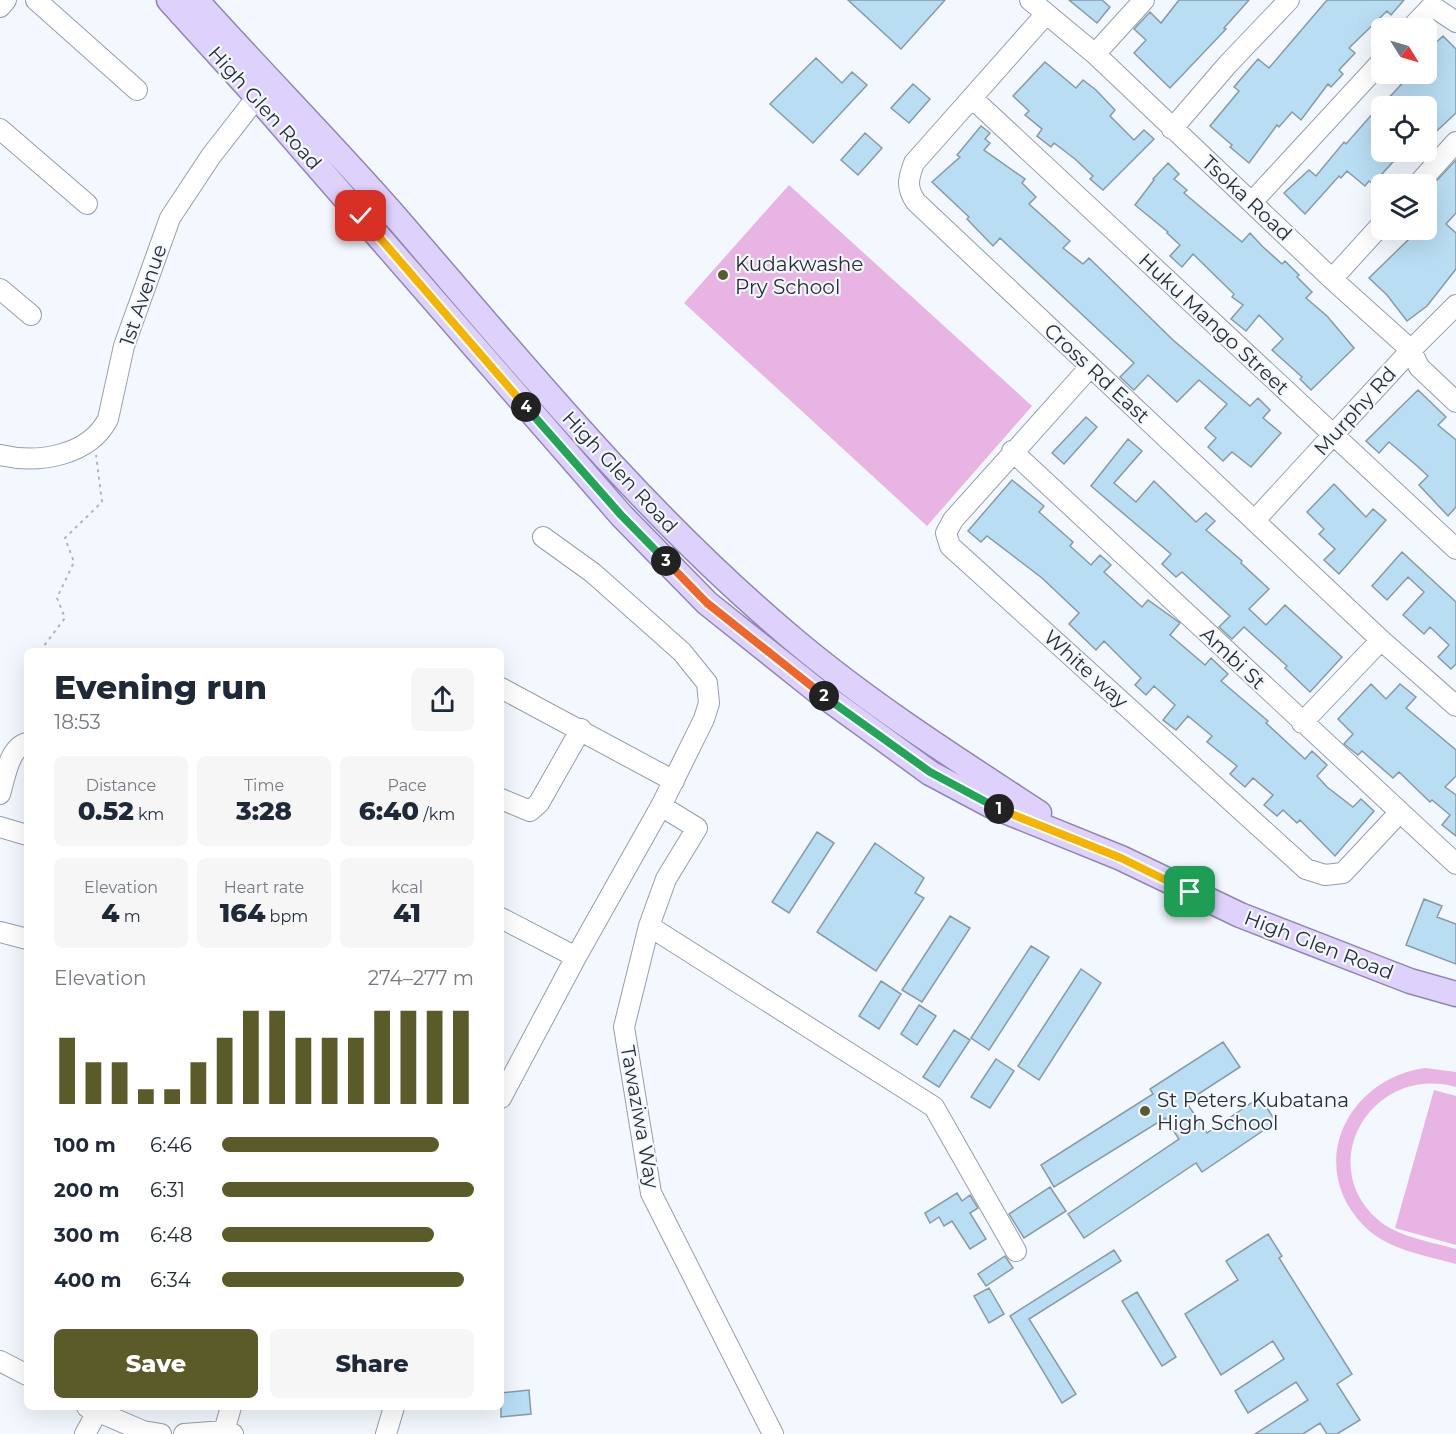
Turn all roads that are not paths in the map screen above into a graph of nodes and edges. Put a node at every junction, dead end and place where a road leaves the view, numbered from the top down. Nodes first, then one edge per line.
1 (6, 0) edge
2 (36, 0) edge
3 (169, 0) edge
4 (196, 0) edge
5 (1030, 0) edge
6 (1144, 0) edge
7 (1289, 0) edge
8 (0, 7) edge
9 (1046, 15) junction
10 (1421, 18) edge
11 (1456, 22) edge
12 (1095, 54) junction
13 (1371, 73) edge
14 (136, 90) dead end
15 (265, 90) junction
16 (972, 98) junction
17 (0, 129) edge
18 (1172, 129) junction
19 (1456, 142) edge
20 (1427, 174) edge
21 (1252, 202) junction
22 (87, 204) dead end
23 (1371, 237) edge
24 (1332, 279) junction
25 (0, 289) edge
26 (1456, 304) edge
27 (31, 315) dead end
28 (1411, 350) junction
29 (1090, 367) junction
30 (1456, 402) edge
31 (1333, 435) junction
32 (1012, 451) junction
33 (0, 455) edge
34 (1255, 520) junction
35 (543, 537) dead end
36 (1456, 549) edge
37 (1382, 640) junction
38 (504, 690) edge
39 (1456, 706) edge
40 (1302, 723) junction
41 (581, 729) junction
42 (24, 744) edge
43 (674, 781) junction
44 (0, 794) edge
45 (504, 800) edge
46 (661, 806) junction
47 (1399, 813) junction
48 (0, 827) edge
49 (24, 834) edge
50 (1456, 864) edge
51 (504, 920) edge
52 (649, 926) junction
53 (0, 932) edge
54 (24, 938) edge
55 (576, 957) junction
56 (1456, 994) edge
57 (504, 1092) edge
58 (1017, 1251) dead end
59 (0, 1361) edge
60 (24, 1373) edge
61 (92, 1410) edge
62 (231, 1410) edge
63 (393, 1410) edge
64 (228, 1432) edge
65 (86, 1434) edge
66 (161, 1434) edge
67 (184, 1434) edge
68 (386, 1434) edge
69 (773, 1434) edge

1 - 8 street
2 - 14 street
3 - 15 main road, High Glen Road
4 - 15 main road, High Glen Road
5 - 9 street, Tsoka Road
6 - 12 street
7 - 18 street
9 - 12 street, Tsoka Road
9 - 16 street, Cross Rd East
10 - 11 street
12 - 18 street, Tsoka Road
13 - 21 street
15 - 33 street, 1st Avenue
15 - 56 main road, High Glen Road
16 - 29 street, Cross Rd East
16 - 31 street, Huku Mango Street
17 - 22 street
18 - 21 street, Tsoka Road
19 - 20 street
21 - 24 street, Tsoka Road
23 - 24 street
24 - 28 street, Tsoka Road
25 - 27 street
26 - 28 street, Murphy Rd
28 - 30 street, Tsoka Road
28 - 31 street, Murphy Rd
29 - 32 street, White way
29 - 34 street, Cross Rd East
31 - 34 street, Murphy Rd
31 - 36 street, Huku Mango Street
32 - 40 street, Ambi St
32 - 47 street, White way
34 - 37 street, Cross Rd East
35 - 43 street
37 - 39 street, Cross Rd East
37 - 40 street
38 - 41 street
40 - 47 street, Ambi St
41 - 43 street
41 - 45 street
42 - 44 street
43 - 46 street
46 - 52 street, Tawaziwa Way
46 - 55 street
47 - 50 street, Ambi St
48 - 49 street
51 - 55 street
52 - 58 street
52 - 69 street, Tawaziwa Way
53 - 54 street
55 - 57 street
59 - 60 street
61 - 65 street
61 - 66 street
62 - 64 street
63 - 68 street
64 - 67 street

